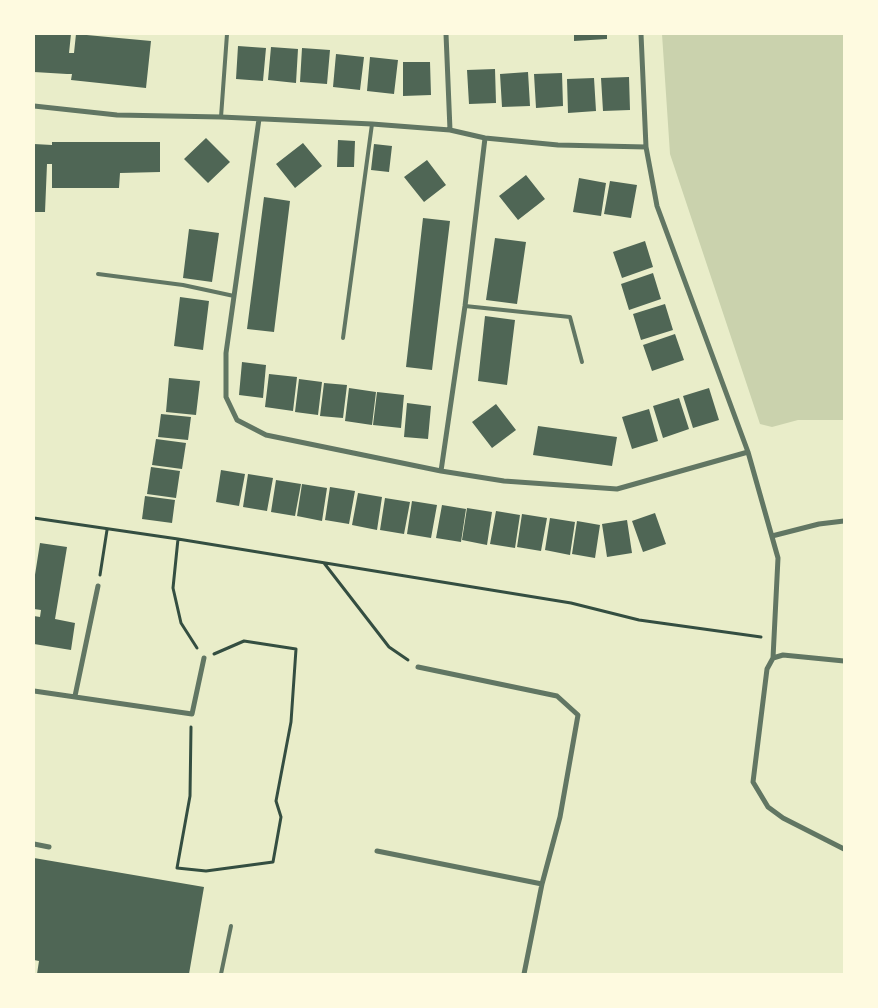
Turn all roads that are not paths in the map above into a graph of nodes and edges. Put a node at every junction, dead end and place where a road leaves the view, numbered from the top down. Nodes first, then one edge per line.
1 (227, 34) edge
2 (446, 34) edge
3 (641, 34) edge
4 (34, 106) edge
5 (221, 117) junction
6 (259, 119) junction
7 (372, 124) junction
8 (450, 130) junction
9 (485, 138) junction
10 (646, 147) junction
11 (98, 274) dead end
12 (234, 296) junction
13 (465, 306) junction
14 (343, 338) dead end
15 (582, 362) dead end
16 (748, 452) junction
17 (441, 471) junction
18 (844, 521) edge
19 (772, 536) junction
20 (98, 586) road end
21 (204, 658) road end
22 (773, 658) junction
23 (844, 661) edge
24 (418, 667) road end
25 (34, 691) edge
26 (76, 696) junction
27 (34, 844) edge
28 (49, 847) dead end
29 (844, 849) edge
30 (377, 851) dead end
31 (542, 884) junction
32 (231, 926) dead end
33 (221, 974) edge
34 (524, 974) edge

1 - 5 lane
2 - 8 street
3 - 10 street
4 - 5 street
5 - 6 street
6 - 7 street
6 - 12 street
7 - 8 street
7 - 14 lane
8 - 9 street
9 - 10 street
9 - 13 street
10 - 16 street
11 - 12 lane
12 - 17 street
13 - 15 lane
13 - 17 street
16 - 17 street
16 - 19 street
18 - 19 street
19 - 22 street
20 - 26 street
21 - 26 street
22 - 23 street
22 - 29 street
24 - 31 street
25 - 26 street
27 - 28 street
30 - 31 street
31 - 34 street
32 - 33 lane

